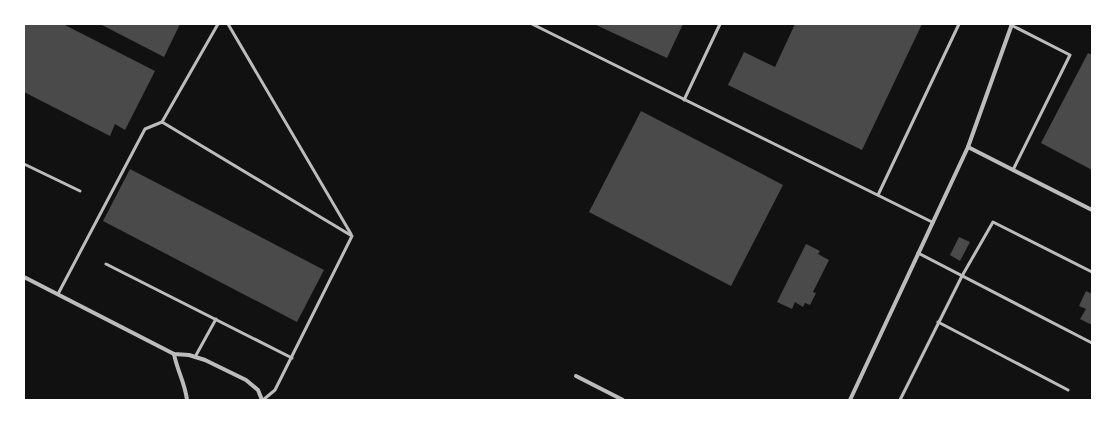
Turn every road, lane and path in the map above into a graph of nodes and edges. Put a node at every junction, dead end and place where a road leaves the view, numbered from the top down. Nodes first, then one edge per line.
1 (218, 24) edge
2 (228, 24) edge
3 (532, 24) edge
4 (720, 24) edge
5 (959, 24) edge
6 (1012, 25) edge
7 (684, 100) junction
8 (162, 122) junction
9 (968, 147) junction
10 (24, 164) edge
11 (1013, 170) junction
12 (80, 191) dead end
13 (878, 195) junction
14 (1092, 210) edge
15 (932, 222) junction
16 (352, 236) junction
17 (918, 253) junction
18 (106, 264) dead end
19 (1092, 272) edge
20 (962, 276) junction
21 (24, 277) edge
22 (58, 294) junction
23 (216, 319) junction
24 (938, 322) junction
25 (1092, 343) edge
26 (174, 354) junction
27 (195, 357) junction
28 (292, 358) junction
29 (576, 376) dead end
30 (1068, 390) dead end
31 (187, 400) edge
32 (263, 400) edge
33 (623, 400) edge
34 (850, 400) edge
35 (900, 400) edge

1 - 8 lane
2 - 16 lane
3 - 7 lane
4 - 7 lane
5 - 13 lane
6 - 9 street
6 - 11 lane
7 - 13 lane
8 - 16 lane
8 - 22 lane
9 - 11 street
9 - 15 street
10 - 12 lane
11 - 14 street
13 - 15 lane
15 - 17 street
16 - 28 lane
17 - 20 lane
17 - 34 street
18 - 23 lane
19 - 20 lane
20 - 24 lane
20 - 25 lane
21 - 22 street
22 - 26 street
23 - 27 lane
23 - 28 lane
24 - 30 lane
24 - 35 lane
26 - 27 street
26 - 31 street
27 - 32 street
28 - 32 lane
29 - 33 street

